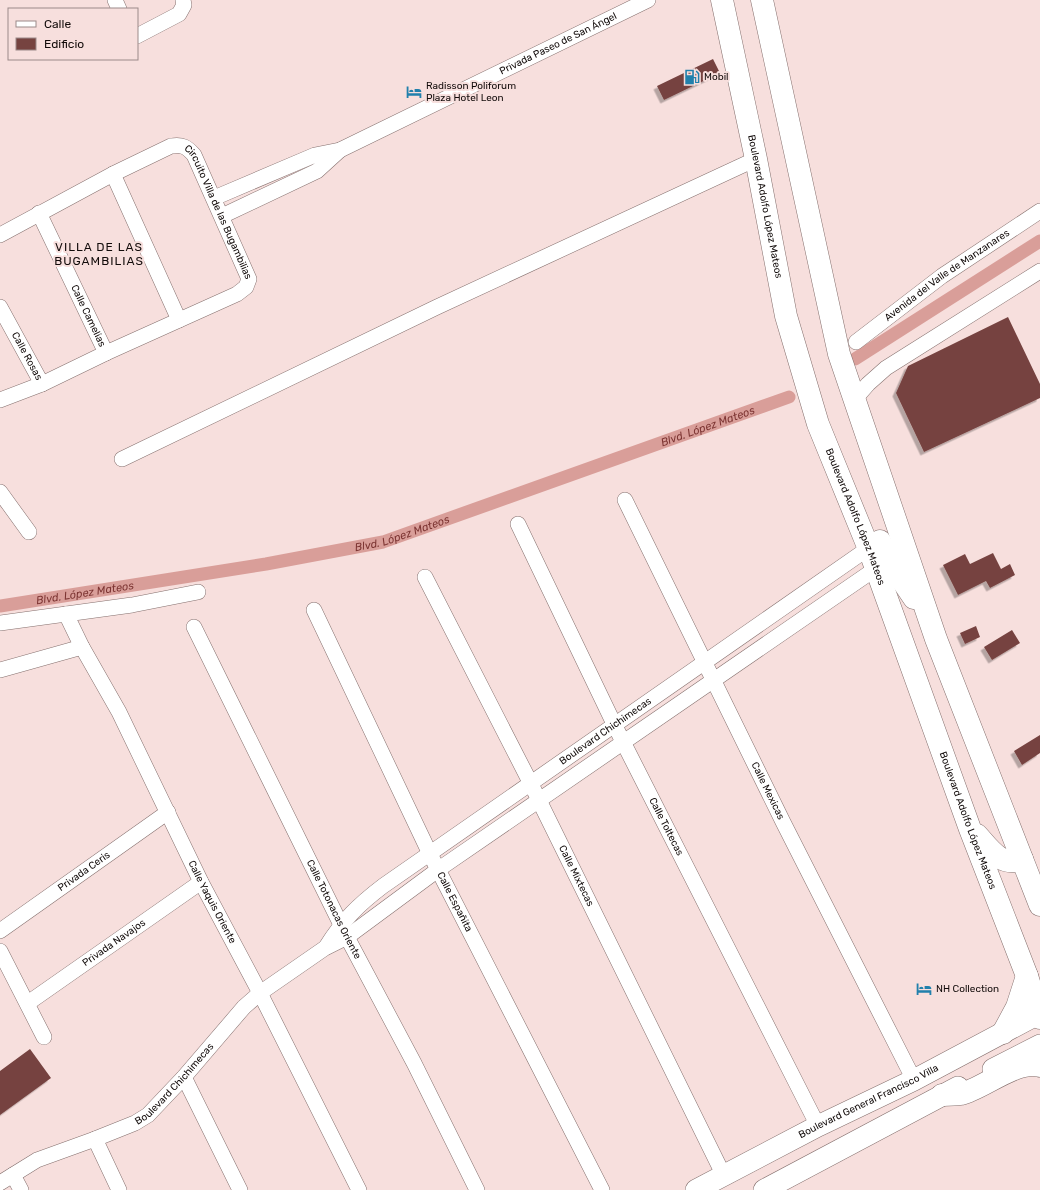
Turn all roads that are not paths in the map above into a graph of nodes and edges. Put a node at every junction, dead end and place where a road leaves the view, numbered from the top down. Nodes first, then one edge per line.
1 (183, 0) edge
2 (648, 0) edge
3 (722, 0) edge
4 (762, 0) edge
5 (138, 35) edge
6 (340, 150) junction
7 (756, 160) junction
8 (113, 174) junction
9 (214, 198) junction
10 (1040, 211) edge
11 (39, 213) junction
12 (222, 216) junction
13 (0, 235) edge
14 (1040, 270) edge
15 (0, 307) edge
16 (180, 320) junction
17 (856, 342) dead end
18 (106, 353) junction
19 (42, 384) junction
20 (0, 400) edge
21 (854, 400) junction
22 (122, 459) dead end
23 (0, 492) edge
24 (625, 500) dead end
25 (518, 524) dead end
26 (29, 532) dead end
27 (887, 550) junction
28 (425, 577) dead end
29 (198, 592) dead end
30 (314, 610) dead end
31 (66, 614) junction
32 (0, 623) edge
33 (194, 627) dead end
34 (82, 647) junction
35 (704, 662) junction
36 (0, 670) edge
37 (713, 681) junction
38 (615, 726) junction
39 (624, 743) junction
40 (530, 784) junction
41 (537, 801) junction
42 (168, 812) junction
43 (970, 829) junction
44 (430, 854) junction
45 (1022, 859) junction
46 (439, 869) junction
47 (201, 882) junction
48 (1040, 905) edge
49 (344, 930) junction
50 (0, 931) edge
51 (0, 951) edge
52 (1027, 976) junction
53 (260, 993) junction
54 (28, 1003) junction
55 (1040, 1015) edge
56 (1003, 1033) junction
57 (44, 1037) dead end
58 (1040, 1045) edge
59 (1040, 1066) edge
60 (184, 1077) junction
61 (914, 1080) junction
62 (942, 1095) junction
63 (818, 1126) junction
64 (94, 1139) junction
65 (13, 1175) junction
66 (724, 1176) junction
67 (0, 1183) edge
68 (21, 1190) edge
69 (120, 1190) edge
70 (240, 1190) edge
71 (359, 1190) edge
72 (477, 1190) edge
73 (602, 1190) edge
74 (696, 1190) edge
75 (764, 1190) edge

1 - 5 street
2 - 6 street, Privada Paseo de San Ángel
3 - 7 main road, Boulevard Adolfo López Mateos
4 - 21 main road, Boulevard Adolfo López Mateos
6 - 9 street, Privada Paseo de San Ángel
6 - 12 street, Privada Paseo de San Ángel
7 - 22 street
7 - 27 main road, Boulevard Adolfo López Mateos
8 - 9 street, Circuito Villa de las Bugambilias
8 - 11 street, Circuito Villa de las Bugambilias
8 - 16 street
9 - 12 street, Circuito Villa de las Bugambilias
10 - 17 street, Avenida del Valle de Manzanares
11 - 13 street, Circuito Villa de las Bugambilias
11 - 18 street, Calle Camelias
12 - 16 street, Circuito Villa de las Bugambilias
14 - 21 street
15 - 19 street, Calle Rosas
16 - 18 street, Circuito Villa de las Bugambilias
18 - 19 street, Circuito Villa de las Bugambilias
19 - 20 street, Circuito Villa de las Bugambilias
21 - 27 main road, Boulevard Adolfo López Mateos
23 - 26 street
24 - 35 street, Calle Mexicas
25 - 38 street, Calle Toltecas
27 - 35 street, Boulevard Chichimecas
27 - 37 street, Boulevard Chichimecas
27 - 43 main road, Boulevard Adolfo López Mateos
27 - 45 main road, Boulevard Adolfo López Mateos
28 - 40 street, Calle Mixtecas
29 - 31 street
30 - 44 street, Calle Españita
31 - 32 street
31 - 34 street, Calle Yaquis Oriente
33 - 49 street, Calle Totonacas Oriente
34 - 36 street
34 - 42 street, Calle Yaquis Oriente
35 - 37 street, Calle Mexicas
35 - 38 street, Boulevard Chichimecas
37 - 39 street, Boulevard Chichimecas
37 - 61 street, Calle Mexicas
38 - 39 street, Calle Toltecas
38 - 40 street, Boulevard Chichimecas
39 - 41 street, Boulevard Chichimecas
39 - 63 street, Calle Toltecas
40 - 41 street, Calle Mixtecas
40 - 44 street, Boulevard Chichimecas
41 - 46 street, Boulevard Chichimecas
41 - 66 street, Calle Mixtecas
42 - 47 street, Calle Yaquis Oriente
42 - 50 street, Privada Ceris
43 - 45 main road
43 - 52 main road, Boulevard Adolfo López Mateos
44 - 46 street, Calle Españita
44 - 49 street, Boulevard Chichimecas
45 - 48 main road, Boulevard Adolfo López Mateos
46 - 49 street, Boulevard Chichimecas
46 - 73 street, Calle Españita
47 - 53 street, Calle Yaquis Oriente
47 - 54 street, Privada Navajos
49 - 53 street, Boulevard Chichimecas
49 - 72 street, Calle Totonacas Oriente
51 - 54 street
52 - 55 main road, Boulevard Adolfo López Mateos
52 - 56 main road
53 - 60 street, Boulevard Chichimecas
53 - 71 street, Calle Yaquis Oriente
54 - 57 street
55 - 56 main road, Boulevard General Francisco Villa
56 - 61 main road, Boulevard General Francisco Villa
58 - 62 main road
59 - 62 main road
60 - 64 street, Boulevard Chichimecas
60 - 70 street
61 - 63 main road, Boulevard General Francisco Villa
62 - 75 main road
63 - 66 main road, Boulevard General Francisco Villa
64 - 65 street, Boulevard Chichimecas
64 - 69 street
65 - 67 street, Boulevard Chichimecas
65 - 68 street
66 - 74 main road, Boulevard General Francisco Villa

